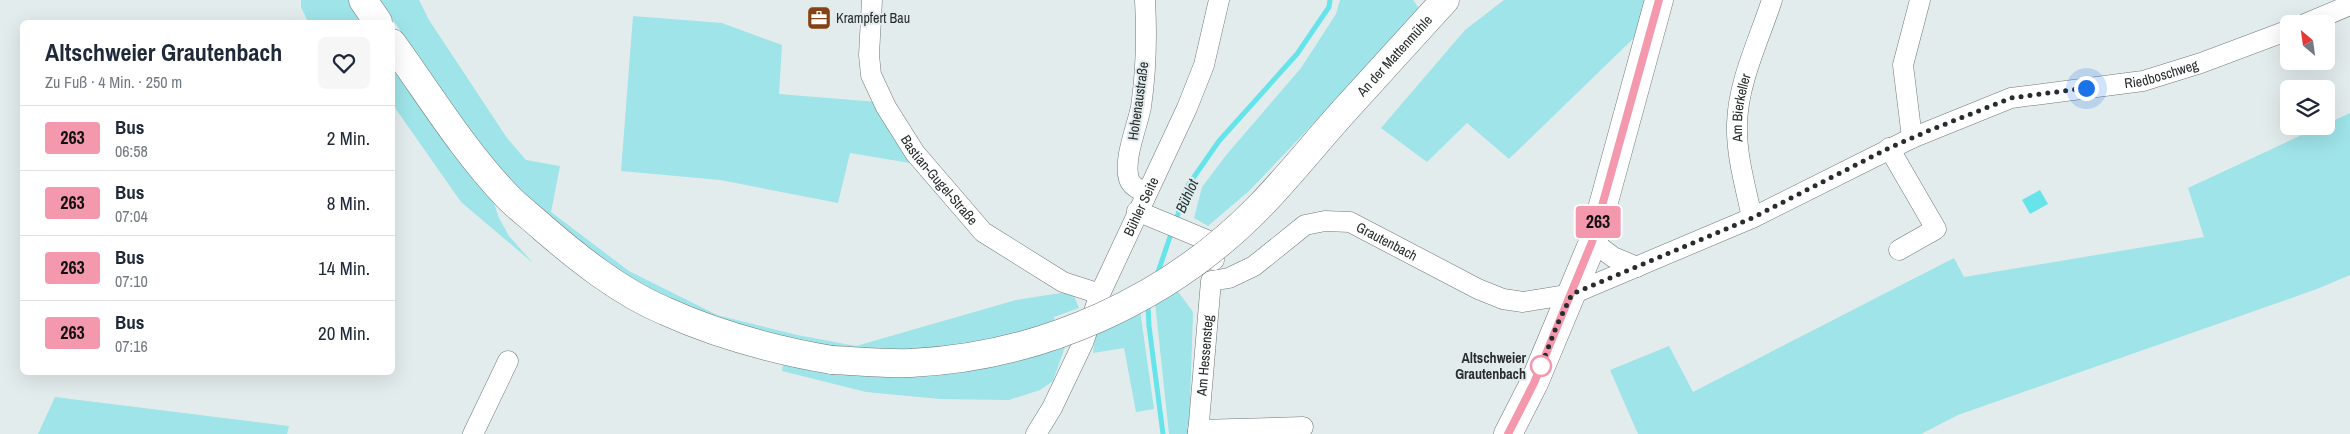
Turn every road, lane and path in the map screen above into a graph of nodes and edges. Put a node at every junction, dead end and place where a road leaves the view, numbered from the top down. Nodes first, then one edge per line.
1 (363, 0) edge
2 (872, 0) edge
3 (1145, 0) edge
4 (1219, 0) edge
5 (1445, 0) edge
6 (1659, 0) edge
7 (1772, 0) edge
8 (1920, 0) edge
9 (2350, 5) edge
10 (2322, 8) edge
11 (377, 20) edge
12 (2280, 33) edge
13 (395, 47) edge
14 (1912, 138) junction
15 (1889, 148) junction
16 (1146, 192) junction
17 (1137, 212) junction
18 (1752, 218) junction
19 (1592, 242) junction
20 (1899, 250) dead end
21 (1214, 260) dead end
22 (1637, 267) junction
23 (1211, 281) joint
24 (1100, 294) junction
25 (1572, 294) junction
26 (508, 361) dead end
27 (1303, 427) dead end
28 (1198, 432) edge
29 (473, 434) edge
30 (1036, 434) edge
31 (1508, 434) edge

1 - 11 main road
2 - 24 street, Bastian-Gugel-Straße
3 - 16 street, Hohenaustraße
4 - 16 street, Bühler Seite
5 - 13 main road, An der Mattenmühle, bridge
6 - 19 main road
7 - 18 street, Am Bierkeller
8 - 14 street
9 - 10 street
12 - 14 street, Riedboschweg
14 - 15 street, Riedboschweg
15 - 18 street, Riedboschweg
15 - 20 street
16 - 17 street, Bühler Seite
17 - 21 street
17 - 24 street, Bühler Seite
18 - 22 street, Riedboschweg
19 - 22 street
19 - 25 main road
22 - 25 street, Riedboschweg
23 - 25 street, Grautenbach
23 - 28 street, Am Hessensteg
24 - 30 street, Bühler Seite
25 - 31 main road
26 - 29 street
27 - 28 street, Am Hessensteg

